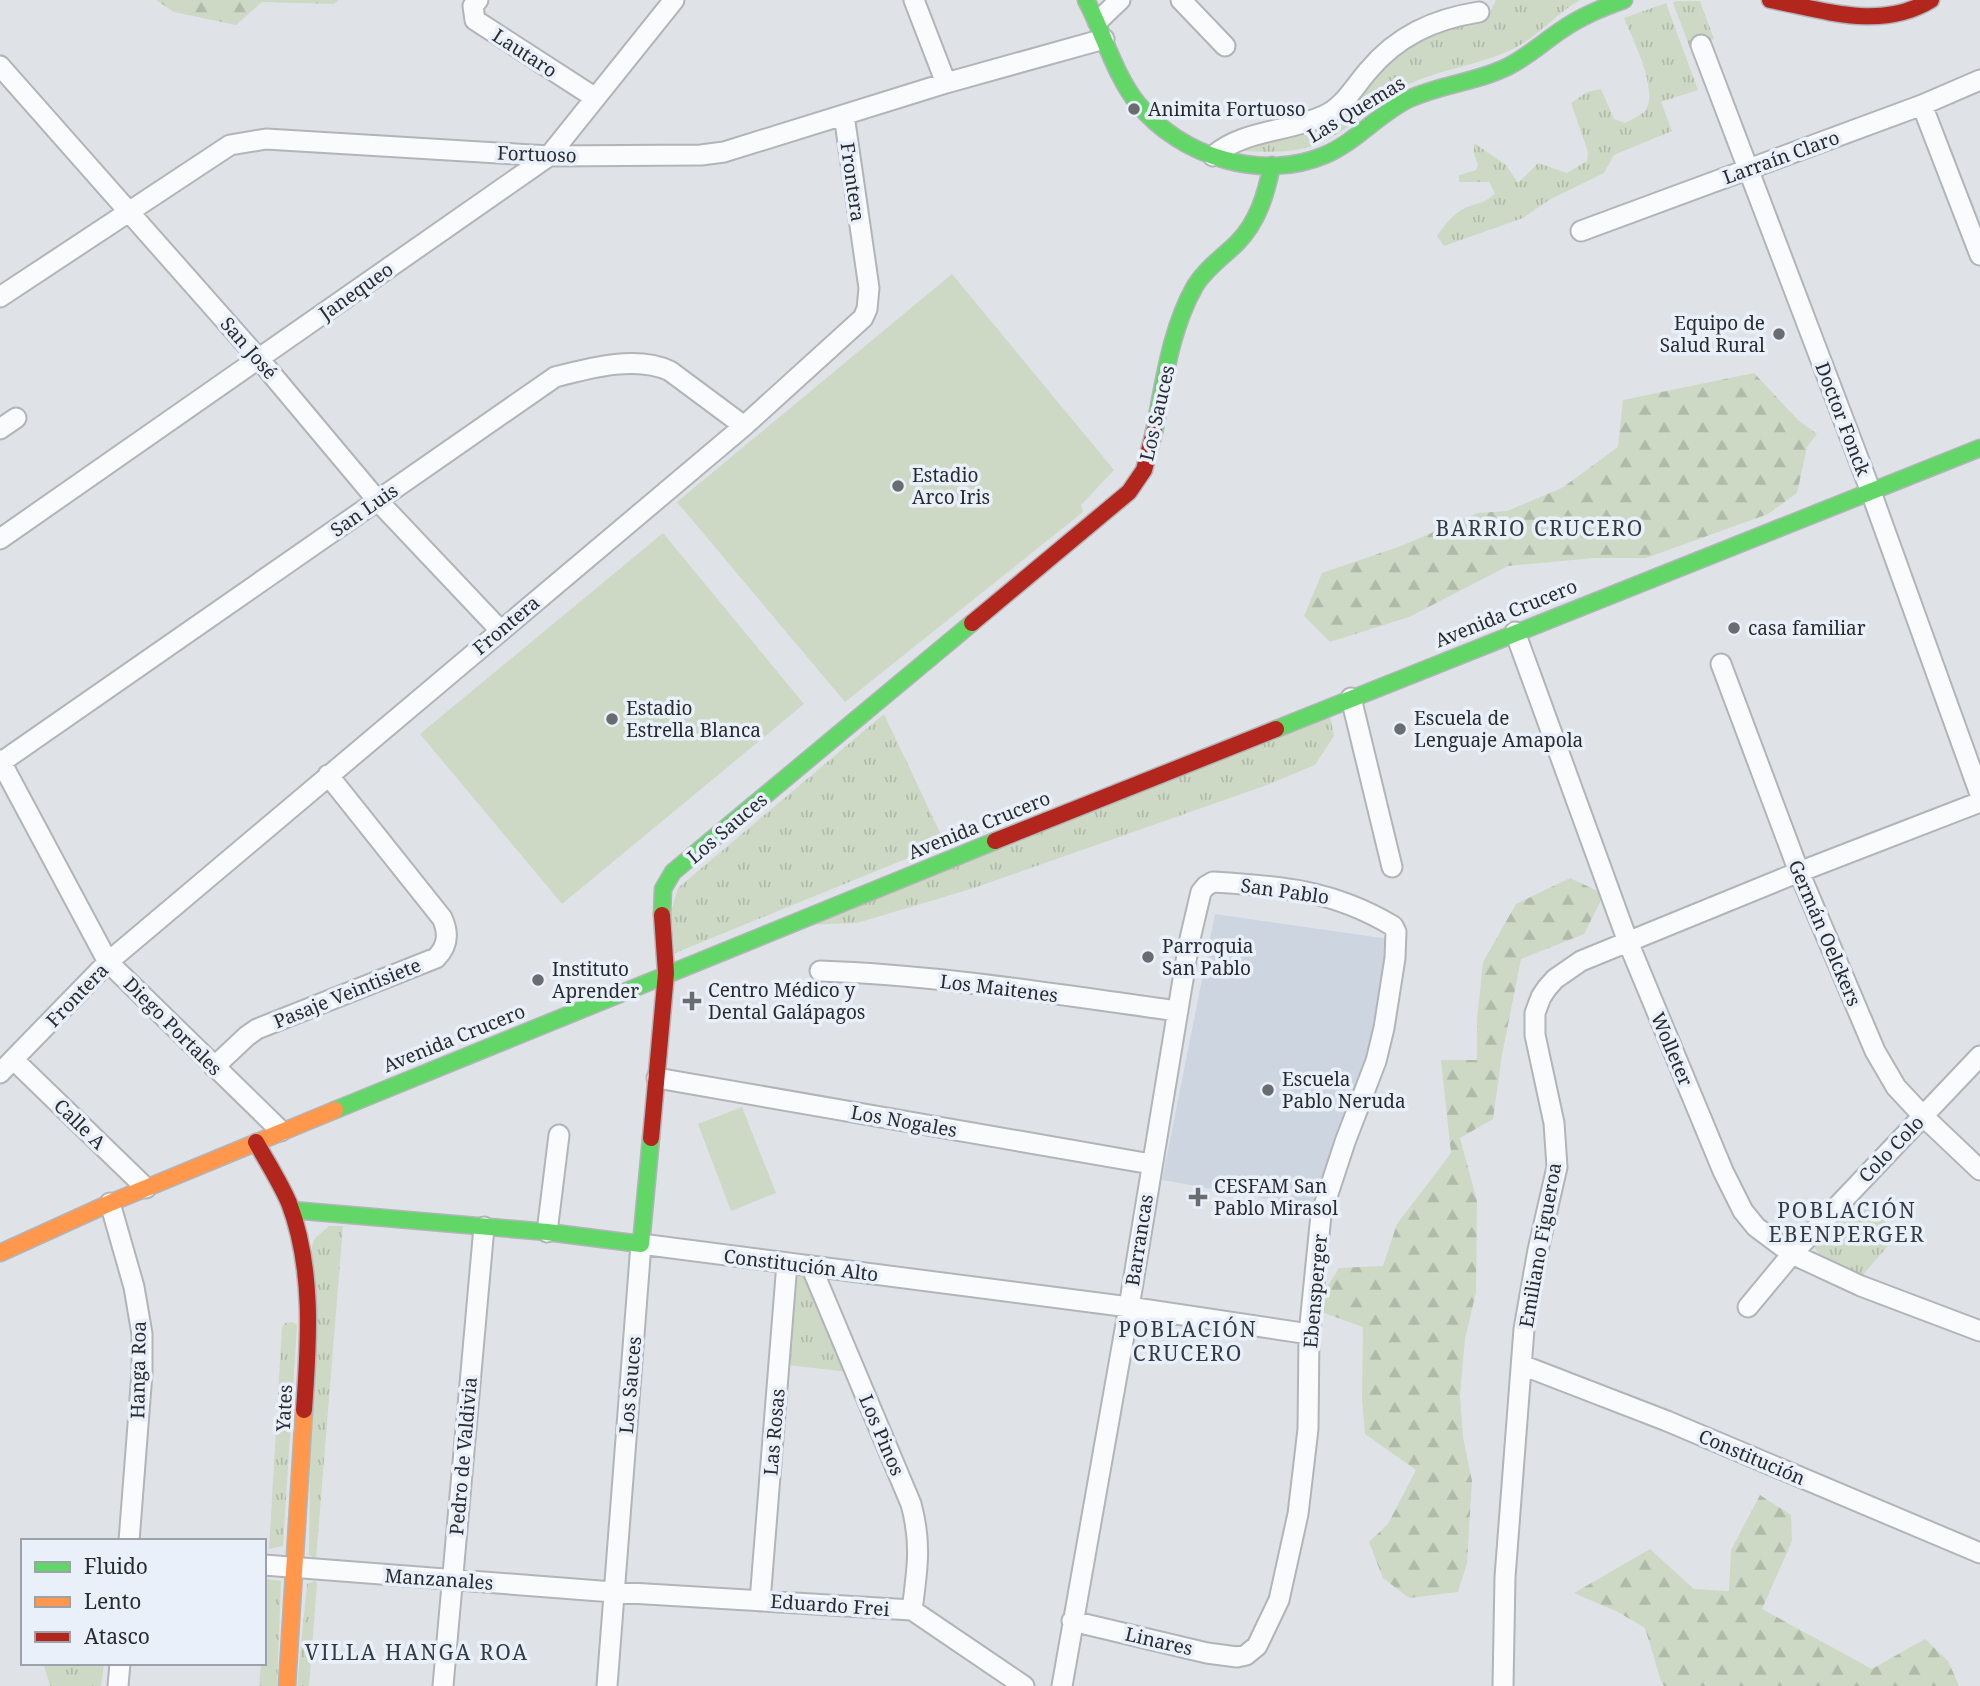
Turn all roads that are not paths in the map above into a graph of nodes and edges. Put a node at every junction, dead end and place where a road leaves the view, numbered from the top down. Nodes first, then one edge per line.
1 (478, 0) edge
2 (674, 0) edge
3 (914, 0) edge
4 (1086, 0) edge
5 (1120, 0) edge
6 (1181, 0) edge
7 (1624, 0) edge
8 (1770, 0) edge
9 (1931, 0) edge
10 (1858, 8) edge
11 (1479, 12) dead end
12 (1101, 30) junction
13 (1225, 46) dead end
14 (1701, 46) dead end
15 (0, 66) edge
16 (1980, 80) edge
17 (946, 83) junction
18 (594, 97) junction
19 (1922, 105) junction
20 (844, 115) junction
21 (549, 156) junction
22 (1213, 156) junction
23 (1272, 165) junction
24 (1747, 169) junction
25 (130, 213) junction
26 (1581, 230) dead end
27 (1980, 255) edge
28 (0, 297) edge
29 (259, 359) junction
30 (744, 426) junction
31 (1980, 448) edge
32 (1871, 492) junction
33 (378, 501) junction
34 (0, 539) edge
35 (500, 630) junction
36 (1515, 632) junction
37 (1721, 664) dead end
38 (1351, 698) junction
39 (0, 762) edge
40 (328, 775) junction
41 (1980, 794) edge
42 (1980, 803) edge
43 (1392, 867) dead end
44 (1799, 872) junction
45 (1213, 882) joint
46 (1393, 926) joint
47 (1628, 942) junction
48 (108, 962) junction
49 (820, 971) dead end
50 (666, 973) junction
51 (1178, 1010) junction
52 (1980, 1056) edge
53 (7, 1067) edge
54 (214, 1067) junction
55 (657, 1078) junction
56 (1923, 1116) junction
57 (281, 1131) junction
58 (559, 1135) dead end
59 (256, 1142) junction
60 (1151, 1164) junction
61 (1980, 1170) edge
62 (146, 1188) junction
63 (110, 1203) junction
64 (292, 1210) junction
65 (484, 1227) junction
66 (547, 1232) junction
67 (641, 1244) junction
68 (0, 1253) edge
69 (1793, 1254) junction
70 (787, 1263) junction
71 (811, 1266) junction
72 (1129, 1307) junction
73 (1748, 1307) dead end
74 (1980, 1331) edge
75 (1309, 1334) junction
76 (1522, 1365) junction
77 (129, 1539) edge
78 (1980, 1553) edge
79 (266, 1564) edge
80 (296, 1568) junction
81 (452, 1580) junction
82 (613, 1592) junction
83 (760, 1601) junction
84 (912, 1610) junction
85 (1072, 1621) junction
86 (1247, 1654) joint
87 (120, 1665) edge
88 (118, 1686) edge
89 (287, 1686) edge
90 (443, 1686) edge
91 (607, 1686) edge
92 (1024, 1686) edge
93 (1062, 1686) edge
94 (1503, 1686) edge

1 - 18 street, Lautaro
2 - 18 street, Janequeo
3 - 17 street
4 - 12 main road, Las Quemas
5 - 12 street
6 - 13 street
7 - 23 main road, Las Quemas
8 - 10 main road
9 - 10 main road
11 - 22 street
12 - 17 street, Fortuoso
12 - 22 main road, Las Quemas
14 - 24 street, Doctor Fonck
15 - 25 street, San José
16 - 19 street, Larraín Claro
17 - 20 street, Fortuoso
18 - 21 street, Janequeo
19 - 24 street, Larraín Claro
19 - 27 street
20 - 21 street, Fortuoso
20 - 30 street, Frontera
21 - 25 street, Fortuoso
21 - 29 street, Janequeo
22 - 23 main road, Las Quemas
23 - 50 main road, Los Sauces
24 - 26 street, Larraín Claro
24 - 32 street, Doctor Fonck
25 - 28 street, Fortuoso
25 - 29 street, San José
29 - 33 street, San José
29 - 34 street, Janequeo
30 - 33 street, San Luis
30 - 35 street, Frontera
31 - 32 main road, Avenida Crucero
32 - 36 main road, Avenida Crucero
32 - 41 street, Doctor Fonck
33 - 35 street, San José
33 - 39 street, San Luis
35 - 40 street, Frontera
36 - 38 main road, Avenida Crucero
36 - 47 street, Wolleter
37 - 44 street, Germán Oelckers
38 - 43 street
38 - 50 main road, Avenida Crucero
39 - 48 street, Diego Portales
40 - 48 street, Frontera
40 - 54 street, Pasaje Veintisiete
42 - 44 street, Emiliano Figueroa
44 - 47 street, Emiliano Figueroa
44 - 56 street, Germán Oelckers
45 - 46 street, San Pablo
45 - 51 street, Barrancas
46 - 75 street, Ebensperger
47 - 69 street, Wolleter
47 - 76 street, Emiliano Figueroa
48 - 53 street, Frontera
48 - 54 street, Diego Portales
49 - 51 street, Los Maitenes
50 - 55 main road, Los Sauces
50 - 57 main road, Avenida Crucero
51 - 60 street, Barrancas
52 - 56 street, Colo Colo
53 - 62 street, Calle A
54 - 57 street, Diego Portales
55 - 60 street, Los Nogales
55 - 67 main road, Los Sauces
56 - 61 street, Germán Oelckers
56 - 69 street, Colo Colo
57 - 59 main road, Avenida Crucero
58 - 66 street
59 - 62 main road, Avenida Crucero
59 - 64 main road, Yates
60 - 72 street, Barrancas
62 - 63 main road, Avenida Crucero
63 - 68 main road, Avenida Crucero
63 - 77 street, Hanga Roa
64 - 65 main road, Constitución Alto
64 - 80 main road, Yates
65 - 66 main road, Constitución Alto
65 - 81 street, Pedro de Valdivia
66 - 67 main road, Constitución Alto
67 - 70 street, Constitución Alto
67 - 82 street, Los Sauces
69 - 73 street, Colo Colo
69 - 74 street, Wolleter
70 - 71 street, Constitución Alto
70 - 83 street, Las Rosas
71 - 72 street, Constitución Alto
71 - 84 street, Los Pinos
72 - 75 street, Constitución Alto
72 - 85 street, Barrancas
75 - 86 street, Ebensperger
76 - 78 street, Constitución
76 - 94 street, Emiliano Figueroa
79 - 80 street, Manzanales
80 - 81 street, Manzanales
80 - 89 main road, Yates
81 - 82 street, Manzanales
81 - 90 street, Pedro de Valdivia
82 - 83 street, Eduardo Frei
82 - 91 street, Los Sauces
83 - 84 street, Eduardo Frei
84 - 92 street, Eduardo Frei
85 - 86 street, Linares
85 - 93 street, Barrancas
87 - 88 street

